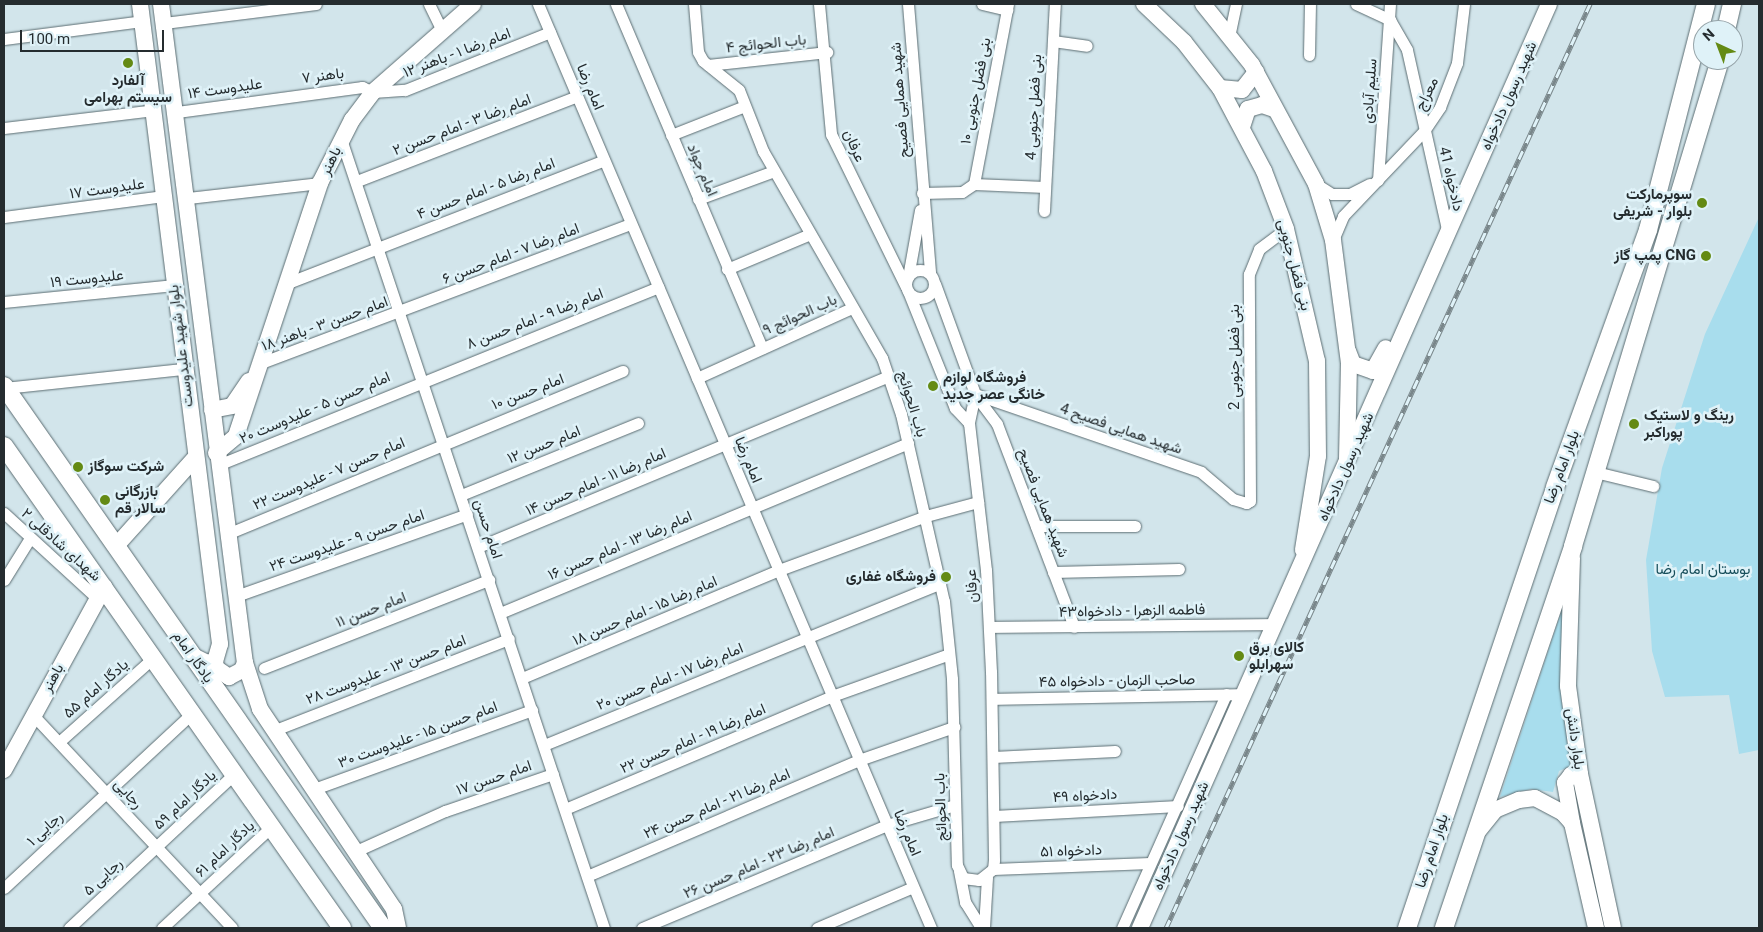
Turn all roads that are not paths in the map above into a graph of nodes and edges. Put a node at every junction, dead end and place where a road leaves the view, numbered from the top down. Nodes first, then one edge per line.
1 (140, 4) edge
2 (161, 4) edge
3 (316, 4) edge
4 (430, 4) edge
5 (473, 4) edge
6 (538, 4) edge
7 (616, 4) edge
8 (694, 4) edge
9 (819, 4) edge
10 (908, 4) edge
11 (982, 4) edge
12 (1055, 4) edge
13 (1144, 4) edge
14 (1203, 4) edge
15 (1236, 4) edge
16 (1310, 4) edge
17 (1356, 4) edge
18 (1390, 4) edge
19 (1464, 4) edge
20 (1549, 4) edge
21 (1706, 4) edge
22 (1732, 4) edge
23 (1008, 7) edge
24 (1390, 20) junction
25 (1728, 20) edge
26 (142, 22) junction
27 (164, 23) junction
28 (441, 29) junction
29 (550, 32) junction
30 (1230, 32) junction
31 (4, 39) edge
32 (1053, 41) junction
33 (1087, 46) dead end
34 (827, 52) junction
35 (1309, 55) dead end
36 (708, 65) junction
37 (1717, 70) edge
38 (1256, 72) junction
39 (1220, 88) junction
40 (373, 92) junction
41 (577, 96) junction
42 (276, 97) joint
43 (745, 106) junction
44 (1274, 109) junction
45 (154, 110) junction
46 (178, 112) junction
47 (1242, 127) junction
48 (4, 128) edge
49 (1424, 131) junction
50 (671, 135) junction
51 (341, 139) junction
52 (604, 160) junction
53 (774, 171) junction
54 (1378, 180) junction
55 (357, 181) junction
56 (320, 182) junction
57 (974, 184) junction
58 (1316, 184) junction
59 (1045, 187) junction
60 (922, 193) junction
61 (164, 196) junction
62 (188, 198) junction
63 (698, 199) junction
64 (1044, 211) dead end
65 (4, 217) edge
66 (632, 224) junction
67 (1286, 229) junction
68 (1448, 234) junction
69 (808, 235) junction
70 (1333, 240) junction
71 (379, 247) junction
72 (727, 269) junction
73 (932, 279) junction
74 (1426, 280) junction
75 (285, 284) junction
76 (174, 285) junction
77 (907, 285) junction
78 (658, 287) junction
79 (4, 302) edge
80 (850, 309) junction
81 (401, 312) junction
82 (762, 348) junction
83 (1347, 348) junction
84 (258, 364) junction
85 (184, 369) junction
86 (624, 371) dead end
87 (888, 376) junction
88 (697, 378) junction
89 (423, 380) junction
90 (4, 387) edge
91 (975, 394) junction
92 (212, 410) junction
93 (638, 423) dead end
94 (969, 423) junction
95 (444, 441) junction
96 (908, 443) junction
97 (725, 444) junction
98 (4, 446) edge
99 (195, 458) junction
100 (217, 459) junction
101 (1346, 470) junction
102 (1595, 472) junction
103 (1653, 486) dead end
104 (461, 495) junction
105 (1250, 501) joint
106 (978, 502) junction
107 (752, 507) junction
108 (4, 513) edge
109 (468, 514) junction
110 (926, 516) junction
111 (1036, 526) junction
112 (1135, 526) dead end
113 (227, 534) junction
114 (30, 538) junction
115 (116, 546) junction
116 (1573, 546) junction
117 (478, 547) junction
118 (1300, 568) junction
119 (1179, 569) dead end
120 (779, 570) junction
121 (1053, 572) junction
122 (4, 580) edge
123 (489, 580) junction
124 (940, 583) junction
125 (101, 593) junction
126 (236, 596) junction
127 (500, 613) junction
128 (1275, 624) junction
129 (989, 627) junction
130 (1074, 627) junction
131 (807, 637) junction
132 (509, 639) junction
133 (949, 654) junction
134 (191, 655) junction
135 (154, 658) junction
136 (215, 661) junction
137 (245, 663) junction
138 (264, 668) dead end
139 (522, 678) junction
140 (1226, 694) junction
141 (1244, 694) junction
142 (832, 696) junction
143 (992, 699) junction
144 (532, 710) junction
145 (192, 713) junction
146 (33, 715) junction
147 (954, 727) junction
148 (274, 730) junction
149 (59, 742) junction
150 (544, 745) junction
151 (1115, 751) dead end
152 (993, 757) junction
153 (859, 760) junction
154 (4, 770) edge
155 (234, 774) junction
156 (554, 774) junction
157 (1580, 774) junction
158 (314, 789) junction
159 (106, 793) junction
160 (956, 805) junction
161 (1178, 806) junction
162 (565, 809) junction
163 (994, 816) junction
164 (1572, 823) junction
165 (887, 825) junction
166 (271, 827) junction
167 (1472, 840) junction
168 (156, 847) junction
169 (356, 851) junction
170 (1150, 863) junction
171 (958, 865) junction
172 (990, 873) junction
173 (587, 876) junction
174 (913, 887) junction
175 (4, 888) edge
176 (200, 893) junction
177 (69, 928) edge
178 (162, 928) edge
179 (232, 928) edge
180 (342, 928) edge
181 (383, 928) edge
182 (398, 928) edge
183 (604, 928) edge
184 (642, 928) edge
185 (817, 928) edge
186 (931, 928) edge
187 (983, 928) edge
188 (1122, 928) edge
189 (1140, 928) edge
190 (1407, 928) edge
191 (1444, 928) edge
192 (1596, 928) edge
193 (1613, 928) edge

1 - 26 main road, بلوار شهید علیدوست
2 - 27 main road, بلوار شهید علیدوست
3 - 27 street
4 - 28 street
5 - 28 main road, باهنر
6 - 29 street, امام رضا
7 - 50 street, امام جواد
8 - 36 street, باب الحوائج
9 - 34 street, عرفان
10 - 60 street, شهید همایی فصیح
11 - 23 street
12 - 32 street, بنی فضل جنوبی 4
13 - 39 main road, بنی فضل جنوبی
14 - 30 main road
15 - 30 street
16 - 35 street
17 - 24 street
18 - 24 street, سلیم آبادی
19 - 49 street, معراج
20 - 68 main road, شهید رسول دادخواه
21 - 190 main road, بلوار امام رضا
22 - 25 main road
23 - 57 street, بنی فضل جنوبی ۱۰
24 - 49 street, دادخواه 41
24 - 54 street, سلیم آبادی
26 - 31 street
26 - 45 main road, بلوار شهید علیدوست
27 - 46 main road, بلوار شهید علیدوست
28 - 40 main road, باهنر
29 - 40 street, امام رضا ۱ - باهنر ۱۲
29 - 41 street, امام رضا
30 - 38 main road
32 - 33 street
32 - 59 street, بنی فضل جنوبی 4
34 - 36 street, باب الحوائج ۴
34 - 77 street, عرفان
36 - 43 street, باب الحوائج
37 - 102 main road, بلوار امام رضا
38 - 39 main road
38 - 44 main road
39 - 47 main road, بنی فضل جنوبی
40 - 42 street, باهنر ۷
40 - 51 main road, باهنر
41 - 52 street, امام رضا
41 - 55 street, امام رضا ۳ - امام حسن ۲
42 - 46 street, علیدوست ۱۴
43 - 50 street
43 - 53 street, باب الحوائج
44 - 47 main road
44 - 58 main road
45 - 48 street
45 - 61 main road, بلوار شهید علیدوست
46 - 62 main road, بلوار شهید علیدوست
47 - 67 main road, بنی فضل جنوبی
49 - 54 street, معراج
49 - 68 street, دادخواه 41
50 - 63 street, امام جواد
51 - 55 street, امام حسن
51 - 56 main road, باهنر
52 - 66 street, امام رضا
52 - 71 street, امام رضا ۵ - امام حسن ۴
53 - 63 street
53 - 69 street, باب الحوائج
54 - 58 street, معراج
54 - 70 street, معراج
55 - 71 street, امام حسن
56 - 62 street
56 - 75 main road, باهنر
57 - 59 street
57 - 60 street
58 - 70 main road
59 - 64 street, بنی فضل جنوبی 4
60 - 73 street, شهید همایی فصیح
60 - 77 street, شهید همایی فصیح
61 - 65 street, علیدوست ۱۷
61 - 76 main road, بلوار شهید علیدوست
62 - 92 main road, بلوار شهید علیدوست
63 - 72 street, امام جواد
66 - 78 street, امام رضا
66 - 81 street, امام رضا ۷ - امام حسن ۶
67 - 105 street, بنی فضل جنوبی 2
67 - 118 main road, بنی فضل جنوبی
68 - 74 main road, شهید رسول دادخواه
69 - 72 street
69 - 80 street, باب الحوائج
70 - 83 main road
71 - 75 street, امام رضا ۵ - امام حسن ۴
71 - 81 street, امام حسن
72 - 82 street, امام جواد
73 - 77 street
73 - 77 street
73 - 91 street, شهید همایی فصیح
74 - 83 main road
74 - 101 main road, شهید رسول دادخواه
75 - 84 main road, باهنر
76 - 79 street, علیدوست ۱۹
76 - 85 main road, بلوار شهید علیدوست
77 - 94 street, عرفان
78 - 88 street, امام رضا
78 - 89 street, امام رضا ۹ - امام حسن ۸
80 - 82 street, باب الحوائج ۹
80 - 87 street, باب الحوائج
81 - 84 street, امام حسن ۳ - باهنر ۱۸
81 - 89 street, امام حسن
82 - 88 street, باب الحوائج ۹
83 - 101 main road
84 - 92 main road, باهنر
84 - 100 main road, باهنر
85 - 90 street
85 - 99 main road, بلوار شهید علیدوست
86 - 95 street, امام حسن ۱۰
87 - 96 street, باب الحوائج
87 - 97 street, امام رضا ۱۱ - امام حسن ۱۴
88 - 97 street, امام رضا
89 - 95 street, امام حسن
89 - 100 street, امام حسن ۵ - علیدوست ۲۰
90 - 115 main road, یادگار امام
91 - 94 street
91 - 105 street, شهید همایی فصیح 4
91 - 111 street, شهید همایی فصیح
92 - 100 main road, بلوار شهید علیدوست
93 - 104 street, امام حسن ۱۲
94 - 106 street, عرفان
95 - 104 street, امام حسن
95 - 113 street, امام حسن ۷ - علیدوست ۲۲
96 - 107 street, امام رضا ۱۳ - امام حسن ۱۶
96 - 110 street, باب الحوائج
97 - 107 street, امام رضا
97 - 117 street, امام رضا ۱۱ - امام حسن ۱۴
98 - 125 main road
99 - 115 main road
99 - 136 main road, بلوار شهید علیدوست
100 - 113 main road, بلوار شهید علیدوست
101 - 118 main road, شهید رسول دادخواه
102 - 103 street
102 - 116 main road, بلوار امام رضا
104 - 109 street, امام حسن
106 - 110 street, امام رضا ۱۵ - امام حسن ۱۸
106 - 129 street, عرفان
107 - 120 street, امام رضا
107 - 127 street, امام رضا ۱۳ - امام حسن ۱۶
108 - 114 street, شهدای شادقلی ۲
109 - 117 street, امام حسن
109 - 126 street, امام حسن ۹ - علیدوست ۲۴
110 - 120 street, امام رضا ۱۵ - امام حسن ۱۸
110 - 124 street, باب الحوائج
111 - 112 street
111 - 121 street, شهید همایی فصیح
113 - 126 main road, بلوار شهید علیدوست
114 - 122 street
114 - 125 street, شهدای شادقلی ۲
115 - 134 main road, یادگار امام
116 - 157 main road, بلوار دانش
116 - 167 main road, بلوار امام رضا
117 - 123 street, امام حسن
118 - 128 main road, شهید رسول دادخواه
119 - 121 street
120 - 131 street, امام رضا
120 - 139 street, امام رضا ۱۵ - امام حسن ۱۸
121 - 130 street, شهید همایی فصیح
123 - 127 street, امام حسن
123 - 138 street, امام حسن ۱۱
124 - 131 street, امام رضا ۱۷ - امام حسن ۲۰
124 - 133 street, باب الحوائج
125 - 135 main road
125 - 146 main road, باهنر
126 - 137 main road, بلوار شهید علیدوست
127 - 132 street, امام حسن
128 - 130 street, فاطمه الزهرا - دادخواه۴۳
128 - 141 main road, شهید رسول دادخواه
129 - 130 street, فاطمه الزهرا - دادخواه۴۳
129 - 143 street, عرفان
131 - 142 street, امام رضا
131 - 150 street, امام رضا ۱۷ - امام حسن ۲۰
132 - 139 street, امام حسن
132 - 148 street, امام حسن ۱۳ - علیدوست ۲۸
133 - 142 street, امام رضا ۱۹ - امام حسن ۲۲
133 - 147 street, باب الحوائج
134 - 136 main road
134 - 181 main road, یادگار امام
135 - 145 main road
135 - 149 street, یادگار امام ۵۵
136 - 137 main road
137 - 148 main road, بلوار شهید علیدوست
139 - 144 street, امام حسن
140 - 141 street, صاحب الزمان - دادخواه ۴۵
140 - 143 street, صاحب الزمان - دادخواه ۴۵
140 - 161 street
141 - 189 main road, شهید رسول دادخواه
142 - 153 street, امام رضا
142 - 162 street, امام رضا ۱۹ - امام حسن ۲۲
143 - 152 street, عرفان
144 - 150 street, امام حسن
144 - 158 street, امام حسن ۱۵ - علیدوست ۳۰
145 - 155 main road
145 - 159 street, رجایی ۱
146 - 149 street, رجایی
146 - 154 main road, باهنر
147 - 153 street, امام رضا ۲۱ - امام حسن ۲۴
147 - 160 street, باب الحوائج
148 - 158 main road, بلوار شهید علیدوست
149 - 159 street, رجایی
150 - 156 street, امام حسن
151 - 152 street
152 - 163 street, عرفان
153 - 165 street, امام رضا
153 - 173 street, امام رضا ۲۱ - امام حسن ۲۴
155 - 166 main road
155 - 168 street, یادگار امام ۵۹
156 - 162 street, امام حسن
156 - 169 street, امام حسن ۱۷
157 - 164 main road
157 - 193 main road, بلوار دانش
158 - 169 main road, بلوار شهید علیدوست
159 - 168 street, رجایی
159 - 175 street, رجایی ۱
160 - 165 street, امام رضا ۲۳ - امام حسن ۲۶
160 - 171 street, باب الحوائج
161 - 163 street, دادخواه ۴۹
161 - 170 street
162 - 173 street, امام حسن
163 - 172 street, عرفان
164 - 167 main road
164 - 192 main road
165 - 174 street, امام رضا
165 - 184 street, امام رضا ۲۳ - امام حسن ۲۶
166 - 176 street, یادگار امام ۶۱
166 - 180 main road
167 - 191 main road, بلوار امام رضا
168 - 176 street, رجایی
168 - 177 street, رجایی ۵
169 - 182 main road, بلوار شهید علیدوست
170 - 172 street, دادخواه ۵۱
170 - 188 street
171 - 172 street
171 - 187 street, باب الحوائج
172 - 187 street, عرفان
173 - 183 street, امام حسن
174 - 185 street
174 - 186 street, امام رضا
176 - 178 street, یادگار امام ۶۱
176 - 179 street, رجایی

